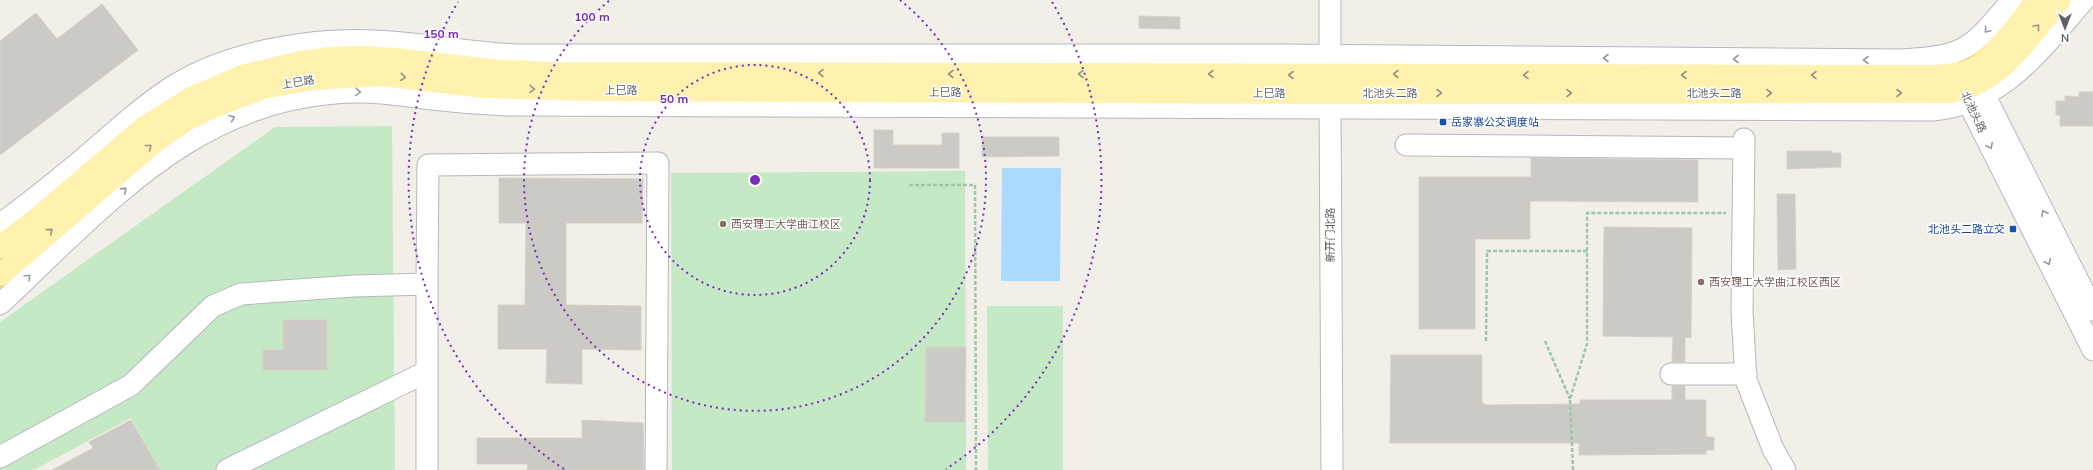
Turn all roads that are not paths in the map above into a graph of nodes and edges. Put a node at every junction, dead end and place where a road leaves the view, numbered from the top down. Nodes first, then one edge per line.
1 (1330, 0) edge
2 (2012, 0) edge
3 (2037, 0) edge
4 (2060, 0) edge
5 (2084, 0) edge
6 (1330, 83) junction
7 (1969, 83) junction
8 (1406, 145) dead end
9 (0, 224) edge
10 (0, 247) edge
11 (0, 275) edge
12 (427, 284) junction
13 (0, 304) edge
14 (2093, 310) edge
15 (2093, 350) edge
16 (426, 372) junction
17 (1672, 374) dead end
18 (1746, 374) junction
19 (0, 457) edge
20 (227, 470) edge
21 (427, 470) edge
22 (656, 470) edge
23 (1332, 470) edge
24 (1785, 470) edge

1 - 6 street, 新开门北路
2 -> 7 street
3 - 7 main road, 北池头二路
7 -> 4 main road, 北池头二路
5 - 7 street
6 - 7 main road, 北池头二路
7 -> 6 street
6 - 9 street
6 -> 10 main road, 上巳路
11 -> 6 main road, 上巳路
13 -> 6 street
6 - 23 street, 新开门北路
14 -> 7 street, 北池头路
7 -> 15 street, 北池头路
8 - 18 street
12 - 16 street
12 - 19 street
12 - 22 street
16 - 20 street
16 - 21 street
17 - 18 street
18 - 24 street

